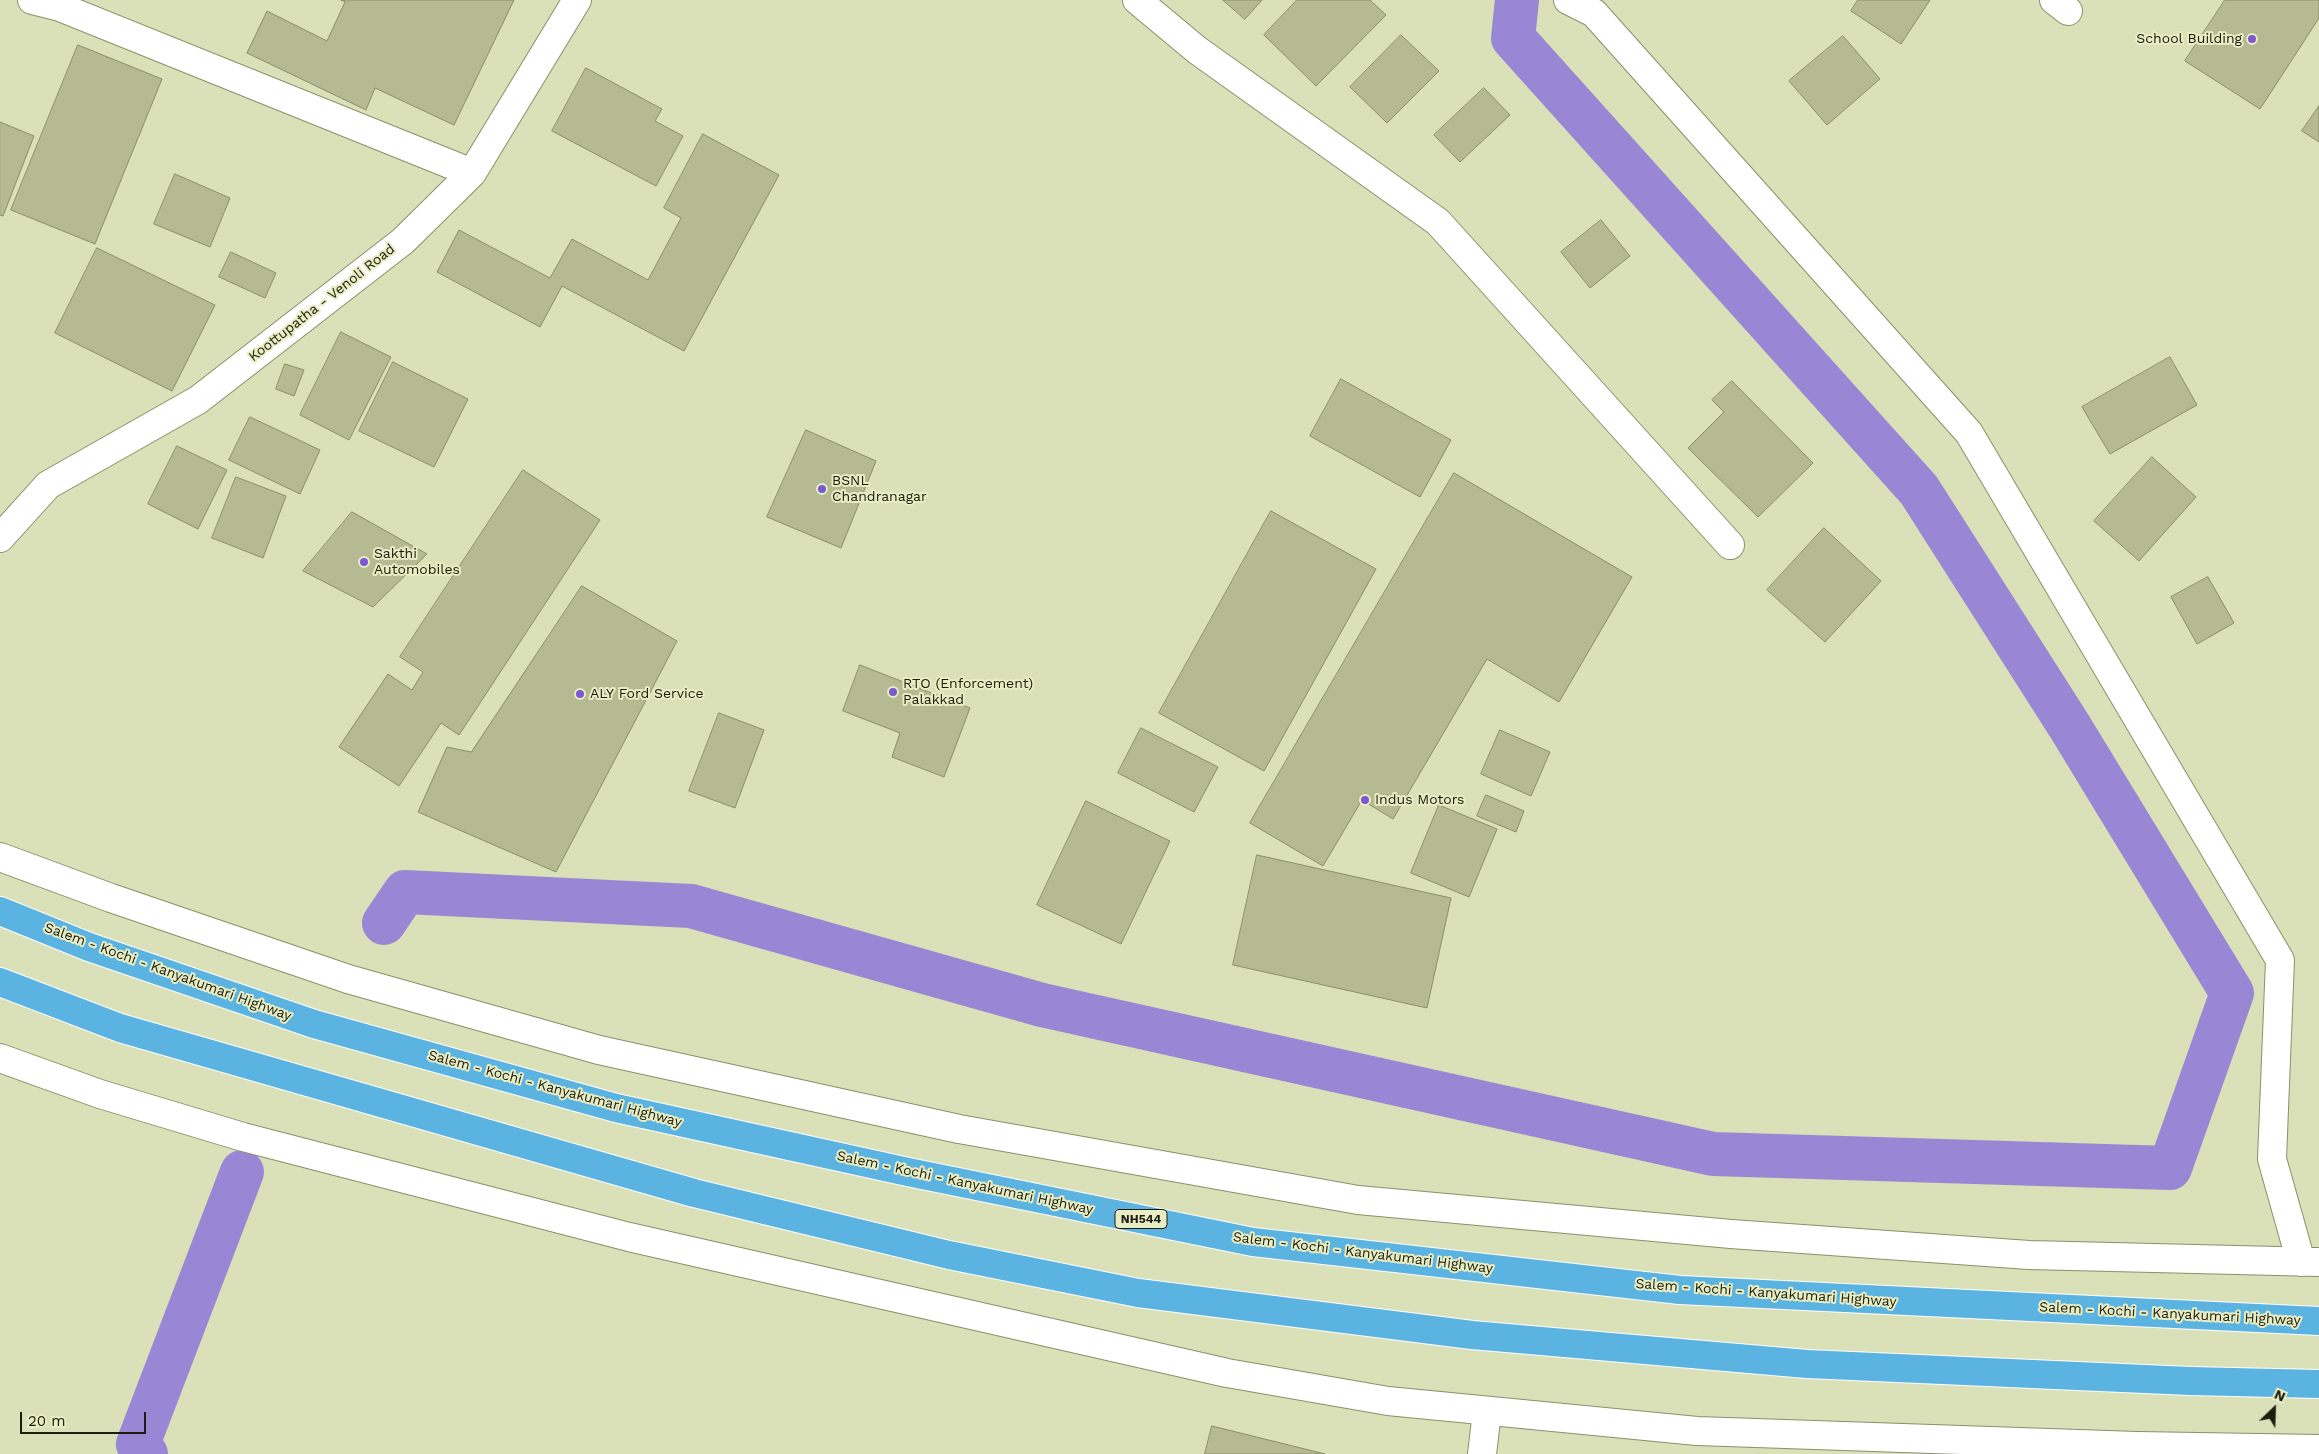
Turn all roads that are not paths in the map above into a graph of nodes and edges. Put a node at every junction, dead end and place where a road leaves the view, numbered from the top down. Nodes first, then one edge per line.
1 (32, 0) edge
2 (577, 0) edge
3 (1137, 0) edge
4 (1568, 0) edge
5 (1600, 6) edge
6 (472, 173) junction
7 (0, 538) edge
8 (1730, 545) dead end
9 (0, 857) edge
10 (0, 911) edge
11 (0, 982) edge
12 (0, 1058) edge
13 (2310, 1262) edge
14 (2319, 1320) edge
15 (2319, 1384) edge
16 (1487, 1412) junction
17 (2319, 1449) edge
18 (1482, 1454) edge

1 - 6 street
2 - 6 street, Koottupatha - Venoli Road
3 - 8 street
4 - 5 street
5 - 13 street
6 - 7 street, Koottupatha - Venoli Road
9 - 13 street
10 - 14 highway, Salem - Kochi - Kanyakumari Highway / NH544
11 - 15 highway
12 - 16 street
16 - 17 street
16 - 18 street

